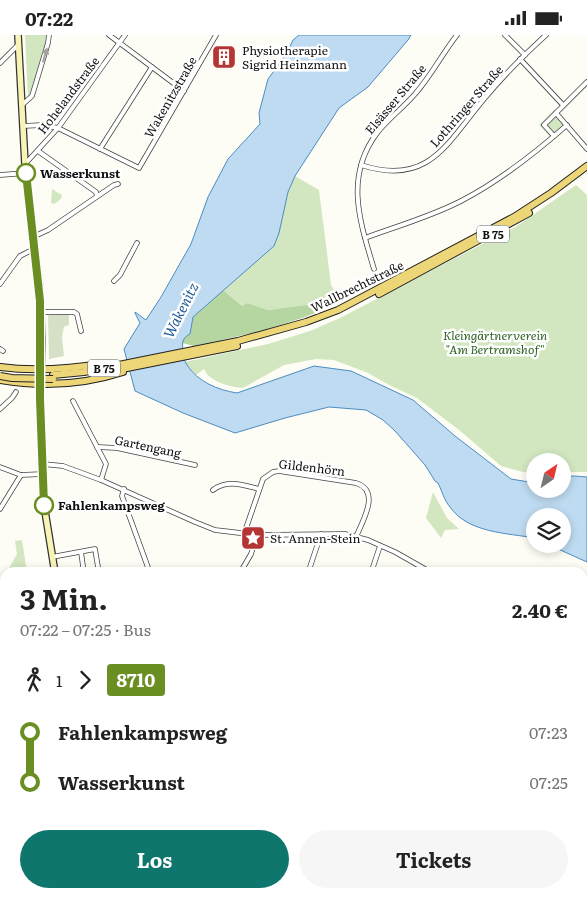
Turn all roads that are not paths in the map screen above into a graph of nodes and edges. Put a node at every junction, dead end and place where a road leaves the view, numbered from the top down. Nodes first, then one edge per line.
1 (18, 35) edge
2 (49, 35) edge
3 (109, 35) edge
4 (126, 35) edge
5 (216, 35) edge
6 (457, 35) edge
7 (504, 35) edge
8 (546, 35) edge
9 (120, 43) junction
10 (18, 45) junction
11 (525, 55) junction
12 (520, 59) junction
13 (0, 63) edge
14 (152, 67) junction
15 (587, 82) edge
16 (184, 91) junction
17 (22, 105) junction
18 (563, 105) junction
19 (556, 113) junction
20 (566, 125) junction
21 (22, 126) junction
22 (58, 127) junction
23 (554, 136) junction
24 (100, 149) junction
25 (587, 149) edge
26 (38, 151) junction
27 (25, 164) junction
28 (361, 165) junction
29 (587, 166) edge
30 (587, 171) edge
31 (26, 173) junction
32 (0, 175) edge
33 (118, 184) dead end
34 (97, 196) junction
35 (33, 237) junction
36 (365, 238) junction
37 (137, 243) dead end
38 (34, 249) junction
39 (374, 269) dead end
40 (0, 271) edge
41 (6, 275) junction
42 (114, 281) dead end
43 (0, 284) edge
44 (41, 312) junction
45 (81, 331) dead end
46 (214, 348) junction
47 (0, 367) edge
48 (41, 370) junction
49 (0, 371) edge
50 (0, 376) edge
51 (52, 377) junction
52 (0, 381) edge
53 (41, 385) junction
54 (16, 392) dead end
55 (73, 401) dead end
56 (0, 409) edge
57 (97, 447) junction
58 (43, 464) junction
59 (195, 465) dead end
60 (0, 467) edge
61 (43, 474) junction
62 (21, 475) junction
63 (101, 480) junction
64 (124, 489) junction
65 (259, 489) junction
66 (213, 490) dead end
67 (0, 509) edge
68 (321, 533) junction
69 (244, 534) junction
70 (257, 535) junction
71 (356, 537) junction
72 (380, 546) junction
73 (81, 552) junction
74 (52, 557) junction
75 (54, 567) edge
76 (83, 567) edge
77 (98, 567) edge
78 (148, 567) edge
79 (243, 567) edge
80 (310, 567) edge
81 (373, 567) edge
82 (422, 567) edge

1 - 10 main road
17 -> 2 street
3 - 9 street
4 - 9 street, Hohelandstraße
5 - 16 street, Wakenitzstraße
6 - 28 street, Elsässer Straße
7 - 11 street
8 - 11 street, Lothringer Straße
9 - 14 street
9 - 22 street, Hohelandstraße
10 - 13 street
10 - 17 main road
11 - 12 street, Lothringer Straße
12 - 18 street
12 - 28 street, Lothringer Straße
14 - 16 street
14 - 24 street
15 - 18 street
16 - 24 street, Wakenitzstraße
17 - 21 main road
18 - 19 street
19 - 20 street
19 - 23 street
20 - 23 street
20 - 25 street
21 - 22 street
21 - 27 main road
22 - 24 street
22 - 26 street, Hohelandstraße
23 - 36 street
26 - 27 street, Hohelandstraße
26 - 34 street
27 - 31 main road
28 - 36 street, Elsässer Straße
29 - 46 main road, Wallbrechtstraße / B 75
30 - 46 main road, Wallbrechtstraße / B 75
31 - 32 street
31 - 35 main road
33 - 34 street
34 - 35 street
35 - 38 main road
36 - 39 street, Elsässer Straße
37 - 42 street
38 - 41 street
38 - 44 main road
40 - 41 street
41 - 43 street
44 - 45 street
44 - 48 main road
46 - 51 main road, Wallbrechtstraße / B 75
47 - 48 main road
48 - 51 main road
48 - 53 main road
49 - 51 main road, B 75, bridge
50 - 51 main road, B 75, bridge
51 - 53 main road
52 - 53 main road
53 - 58 main road
54 - 56 street
55 - 57 street
57 - 59 street, Gartengang
57 - 63 street
58 - 61 main road
58 - 63 street
60 - 62 street
61 - 62 street
61 - 74 main road
62 - 67 street
63 - 64 street
64 - 69 street
64 - 78 street
65 - 66 street
65 - 69 street, Gildenhörn
65 - 71 street, Gildenhörn
68 - 70 street
68 - 71 street
68 - 80 street
69 - 70 street
70 - 79 street
71 - 72 street
72 - 81 street
72 - 82 street
73 - 74 street
73 - 76 street
73 - 77 street
74 - 75 main road

